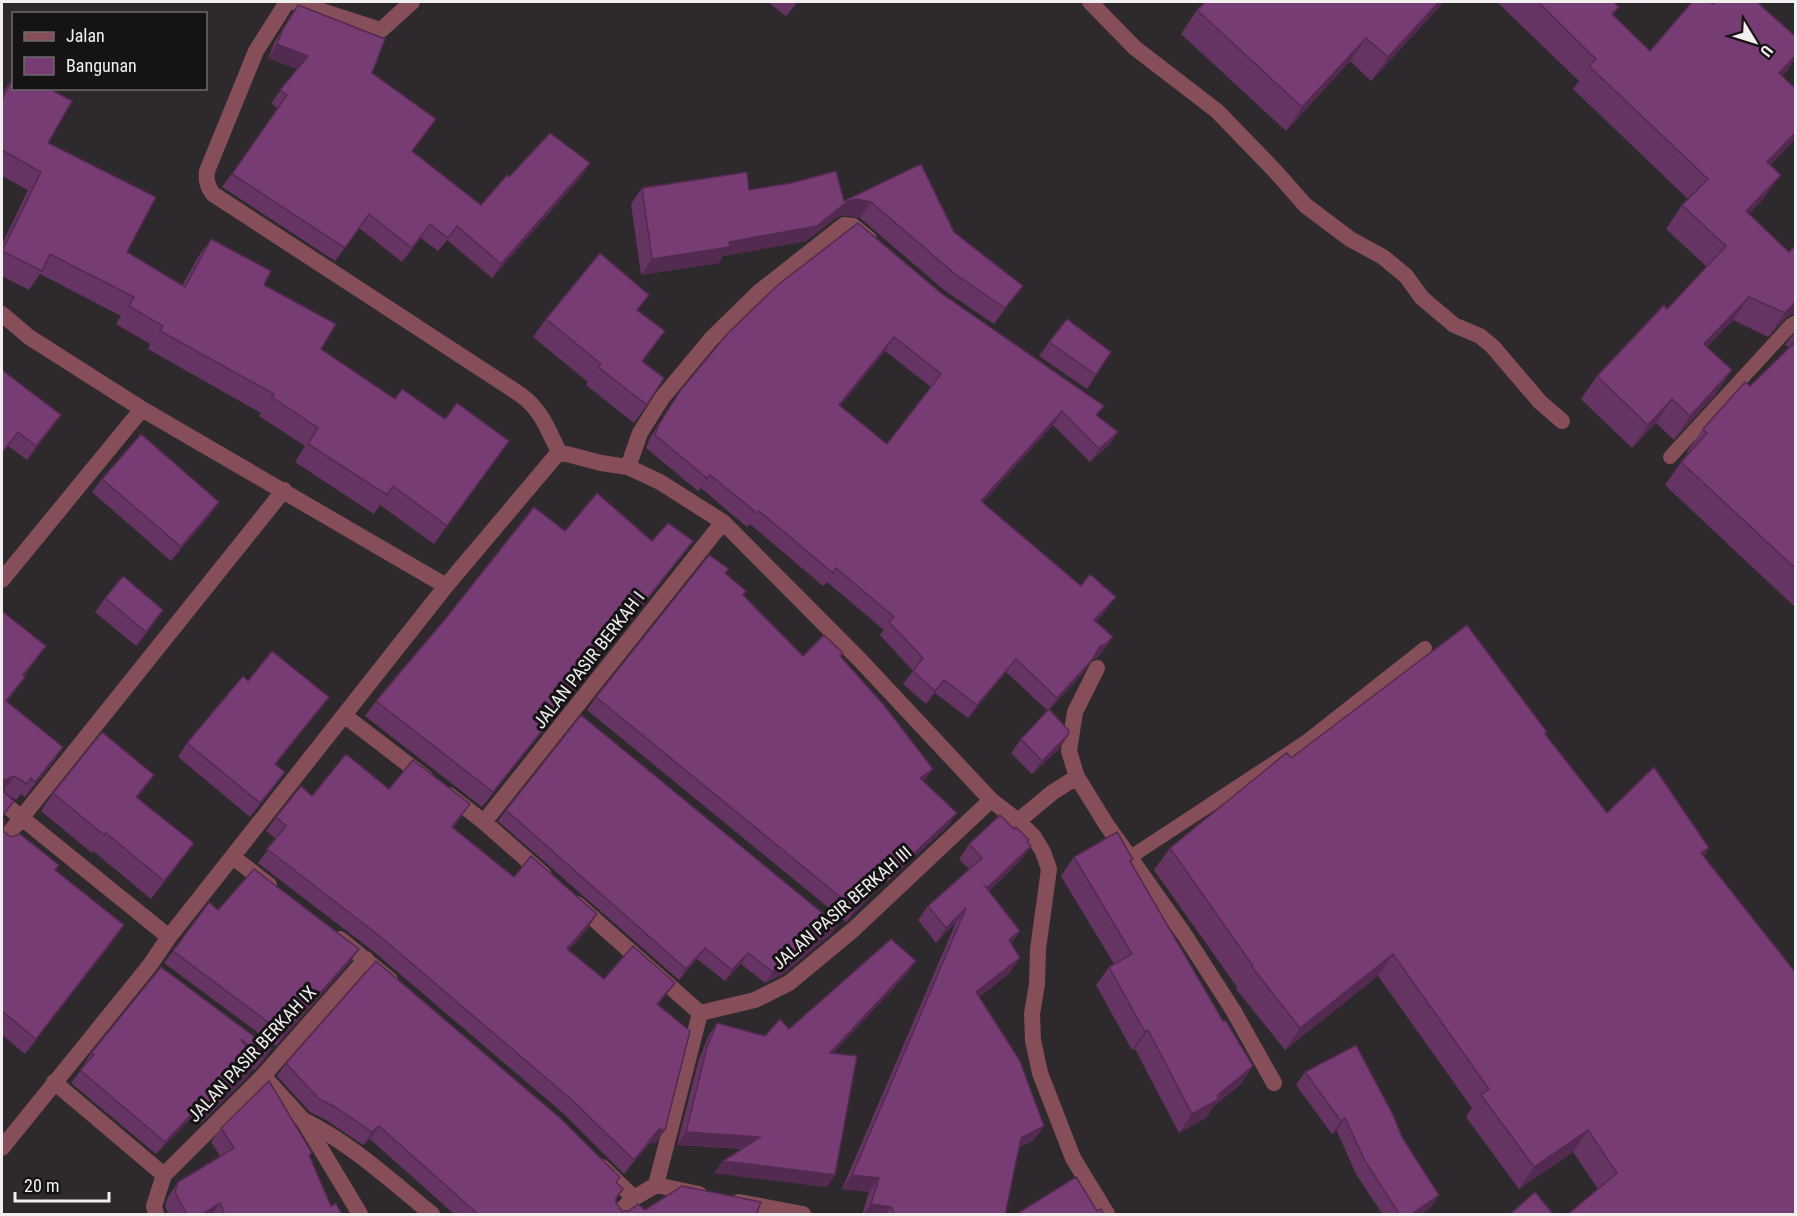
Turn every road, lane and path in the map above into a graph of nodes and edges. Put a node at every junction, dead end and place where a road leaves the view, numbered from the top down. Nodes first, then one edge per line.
1 (287, 2) edge
2 (294, 2) edge
3 (412, 2) edge
4 (1090, 2) edge
5 (880, 249) edge
6 (2, 314) edge
7 (1796, 322) edge
8 (142, 409) junction
9 (1562, 421) dead end
10 (559, 452) junction
11 (1670, 457) dead end
12 (628, 467) junction
13 (284, 490) junction
14 (723, 522) junction
15 (2, 580) edge
16 (446, 586) junction
17 (1425, 648) dead end
18 (1097, 668) edge
19 (345, 716) junction
20 (1077, 777) junction
21 (991, 800) junction
22 (2, 802) edge
23 (22, 819) junction
24 (1018, 821) junction
25 (484, 822) junction
26 (2, 842) edge
27 (234, 858) junction
28 (1129, 858) junction
29 (281, 894) edge
30 (328, 930) edge
31 (169, 938) junction
32 (366, 959) junction
33 (401, 990) edge
34 (700, 1013) junction
35 (263, 1076) junction
36 (54, 1082) junction
37 (1274, 1083) dead end
38 (304, 1121) junction
39 (2, 1148) edge
40 (588, 1152) edge
41 (164, 1174) junction
42 (656, 1185) junction
43 (634, 1198) junction
44 (156, 1215) edge
45 (360, 1215) edge
46 (432, 1215) edge
47 (617, 1215) edge
48 (803, 1215) edge
49 (1107, 1215) edge

1 - 10 street
2 - 3 street
4 - 9 street
5 - 12 street
6 - 8 street
7 - 11 lane
8 - 13 street
8 - 15 street
10 - 12 street
10 - 16 street
12 - 14 street
13 - 16 street
13 - 23 street
14 - 21 street
14 - 25 street, JALAN PASIR BERKAH I
16 - 19 street
17 - 28 lane
18 - 20 street
19 - 25 street
19 - 27 street
20 - 24 street
20 - 28 street
21 - 24 street
21 - 34 street, JALAN PASIR BERKAH III
22 - 23 street
23 - 26 street
23 - 31 street
24 - 49 street
25 - 34 street
27 - 29 street
27 - 31 street
28 - 37 street
30 - 32 street
31 - 36 street
32 - 33 street
32 - 35 street, JALAN PASIR BERKAH IX
34 - 42 street
35 - 38 street
35 - 41 street, JALAN PASIR BERKAH IX
36 - 39 street
36 - 41 street
38 - 45 street
38 - 46 street
40 - 43 street
41 - 44 street
42 - 43 street
42 - 48 street
43 - 47 street

